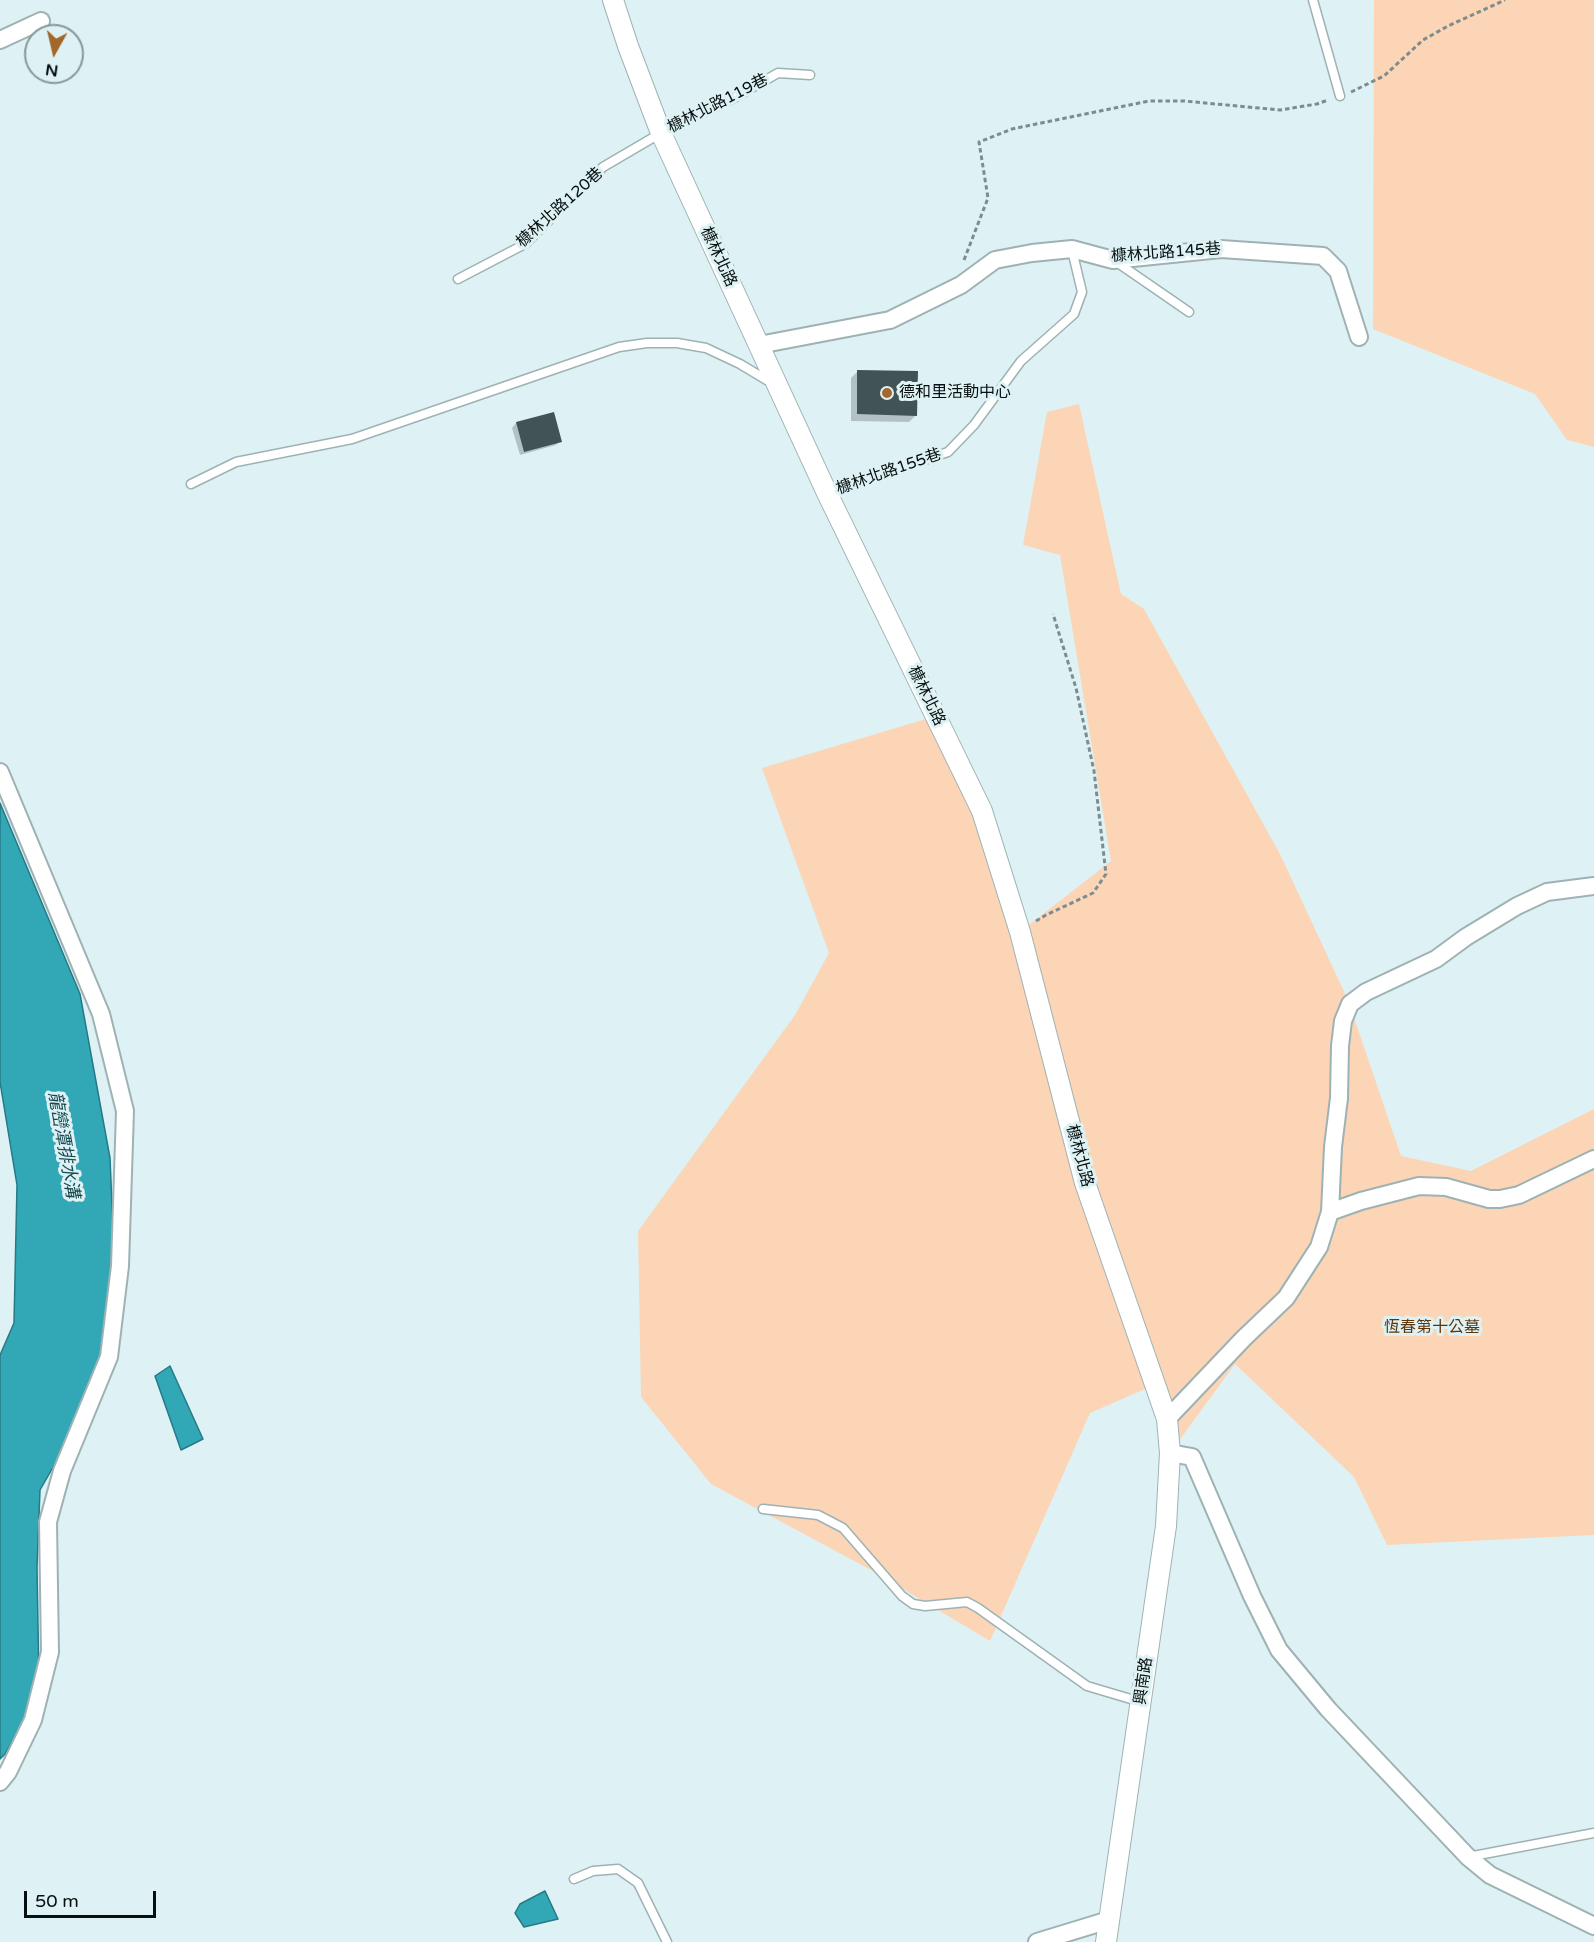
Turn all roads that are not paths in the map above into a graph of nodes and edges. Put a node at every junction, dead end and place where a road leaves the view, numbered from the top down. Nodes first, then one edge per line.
1 (614, 0) edge
2 (1313, 0) edge
3 (41, 21) dead end
4 (0, 40) edge
5 (810, 75) dead end
6 (1340, 96) road end
7 (661, 133) junction
8 (1072, 249) junction
9 (1113, 260) junction
10 (458, 279) dead end
11 (1189, 312) dead end
12 (1359, 337) dead end
13 (759, 345) junction
14 (778, 387) junction
15 (191, 484) dead end
16 (828, 493) junction
17 (0, 772) edge
18 (1594, 886) edge
19 (1594, 1160) edge
20 (1330, 1212) junction
21 (1167, 1419) junction
22 (1170, 1453) junction
23 (763, 1509) dead end
24 (1141, 1702) junction
25 (0, 1782) edge
26 (1594, 1833) edge
27 (1468, 1857) junction
28 (574, 1879) dead end
29 (1109, 1920) junction
30 (1594, 1926) edge
31 (667, 1942) edge
32 (1037, 1942) edge
33 (1106, 1942) edge

1 - 7 street, 槺林北路
2 - 6 lane
3 - 4 street
5 - 7 lane, 槺林北路119巷
7 - 10 lane, 槺林北路120巷
7 - 13 street, 槺林北路
8 - 9 street, 槺林北路145巷
8 - 13 street, 槺林北路145巷
8 - 16 lane, 槺林北路155巷
9 - 11 lane
9 - 12 street, 槺林北路145巷
13 - 14 street, 槺林北路
14 - 15 lane
14 - 16 street, 槺林北路
16 - 21 street, 槺林北路
17 - 25 street
18 - 20 street
19 - 20 street
20 - 21 street
21 - 22 street, 興南路
22 - 24 street, 興南路
22 - 27 street
23 - 24 lane
24 - 29 street, 興南路
26 - 27 lane
27 - 30 street
28 - 31 lane
29 - 32 street
29 - 33 street, 興南路

